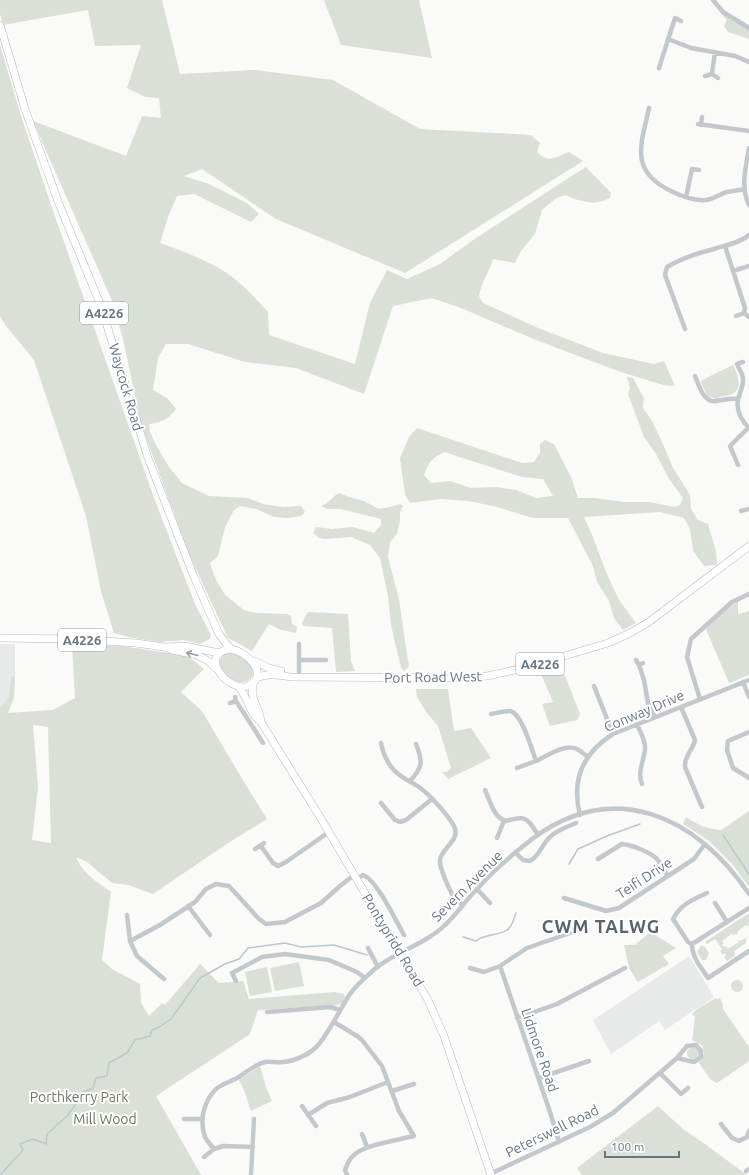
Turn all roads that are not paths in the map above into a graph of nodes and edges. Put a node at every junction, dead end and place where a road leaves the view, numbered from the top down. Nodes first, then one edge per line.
1 (713, 0) edge
2 (681, 21) dead end
3 (0, 25) edge
4 (747, 26) edge
5 (668, 39) junction
6 (715, 52) junction
7 (749, 62) edge
8 (658, 68) dead end
9 (712, 74) junction
10 (705, 76) dead end
11 (718, 78) dead end
12 (648, 108) dead end
13 (702, 117) dead end
14 (749, 131) edge
15 (749, 148) edge
16 (699, 170) dead end
17 (745, 189) junction
18 (686, 197) junction
19 (749, 205) edge
20 (749, 235) edge
21 (725, 246) junction
22 (749, 266) edge
23 (733, 271) junction
24 (744, 313) junction
25 (736, 316) dead end
26 (749, 317) edge
27 (685, 329) dead end
28 (743, 362) dead end
29 (695, 376) dead end
30 (738, 399) junction
31 (749, 428) edge
32 (738, 465) dead end
33 (749, 509) edge
34 (741, 511) dead end
35 (749, 546) edge
36 (748, 596) edge
37 (219, 634) junction
38 (0, 638) edge
39 (299, 644) dead end
40 (164, 647) junction
41 (232, 649) junction
42 (220, 653) junction
43 (249, 658) junction
44 (299, 660) junction
45 (326, 660) dead end
46 (640, 663) dead end
47 (216, 668) junction
48 (299, 676) junction
49 (255, 680) junction
50 (749, 680) edge
51 (743, 682) junction
52 (594, 686) dead end
53 (240, 687) junction
54 (749, 697) edge
55 (700, 699) junction
56 (230, 704) dead end
57 (681, 707) junction
58 (491, 714) dead end
59 (655, 717) junction
60 (261, 722) junction
61 (637, 724) junction
62 (749, 732) edge
63 (269, 734) junction
64 (613, 734) junction
65 (381, 743) dead end
66 (416, 744) dead end
67 (588, 757) junction
68 (536, 761) junction
69 (517, 768) dead end
70 (749, 778) edge
71 (410, 781) junction
72 (642, 784) dead end
73 (485, 790) dead end
74 (432, 799) junction
75 (381, 803) dead end
76 (702, 807) dead end
77 (580, 815) junction
78 (504, 821) junction
79 (576, 823) dead end
80 (329, 832) junction
81 (538, 835) junction
82 (497, 838) dead end
83 (705, 844) junction
84 (255, 849) dead end
85 (516, 853) junction
86 (598, 859) dead end
87 (667, 875) junction
88 (356, 877) junction
89 (476, 889) junction
90 (707, 893) dead end
91 (749, 894) edge
92 (564, 898) dead end
93 (490, 903) dead end
94 (715, 903) dead end
95 (463, 905) junction
96 (188, 906) junction
97 (749, 908) edge
98 (127, 915) dead end
99 (727, 922) junction
100 (570, 933) dead end
101 (210, 935) dead end
102 (404, 935) dead end
103 (130, 941) junction
104 (692, 944) junction
105 (368, 948) dead end
106 (749, 951) edge
107 (401, 953) junction
108 (500, 966) junction
109 (378, 967) junction
110 (470, 968) dead end
111 (625, 968) dead end
112 (365, 978) junction
113 (164, 979) dead end
114 (236, 981) dead end
115 (340, 1010) junction
116 (267, 1012) dead end
117 (517, 1018) junction
118 (334, 1022) junction
119 (677, 1058) junction
120 (589, 1061) dead end
121 (660, 1073) junction
122 (539, 1078) junction
123 (388, 1082) junction
124 (414, 1084) dead end
125 (688, 1088) dead end
126 (392, 1091) junction
127 (302, 1106) dead end
128 (308, 1115) junction
129 (184, 1119) dead end
130 (202, 1119) junction
131 (254, 1119) dead end
132 (722, 1124) dead end
133 (316, 1126) dead end
134 (749, 1131) edge
135 (362, 1134) dead end
136 (559, 1142) junction
137 (253, 1147) junction
138 (367, 1148) junction
139 (214, 1149) junction
140 (204, 1157) dead end
141 (490, 1174) edge
142 (251, 1175) edge
143 (347, 1175) edge

1 - 4 street
2 - 5 street
3 - 37 main road, Waycock Road / A4226
5 - 6 street
5 - 8 street
6 - 7 street
6 - 9 street
9 - 10 street
9 - 11 street
12 - 18 street
13 - 14 street
15 - 17 street
16 - 18 street
17 - 18 street
17 - 19 street
20 - 21 street
21 - 23 street
21 - 27 street
22 - 23 street
23 - 24 street
24 - 25 street
24 - 26 street
28 - 30 street
29 - 30 street
30 - 31 street
31 - 32 street
33 - 34 street
35 - 48 main road, Port Road West / A4226
36 - 55 street
37 - 41 main road, Waycock Road / A4226
37 - 42 main road, Waycock Road / A4226
38 - 40 main road, A4226
39 - 44 street
40 - 42 main road, A4226
47 -> 40 main road, A4226
41 - 42 main road
41 - 43 main road
42 - 47 main road
43 - 48 main road, Port Road West / A4226
43 - 49 main road
44 - 45 street
44 - 48 street
46 - 59 street
47 - 53 main road
48 - 49 main road, Port Road West / A4226
49 - 53 main road
49 - 60 main road, Pontypridd Road
50 - 51 street, Conway Drive
51 - 54 street
51 - 55 street, Conway Drive
52 - 64 street
53 - 60 main road, Pontypridd Road
55 - 57 street, Conway Drive
56 - 63 street
57 - 59 street, Conway Drive
57 - 76 street
58 - 68 street
59 - 61 street, Conway Drive
60 - 63 main road, Pontypridd Road
61 - 64 street, Conway Drive
61 - 72 street
62 - 70 street
63 - 80 main road, Pontypridd Road
64 - 67 street, Conway Drive
65 - 71 street
66 - 71 street
67 - 68 street
67 - 77 street, Conway Drive
68 - 69 street
71 - 74 street
73 - 78 street
74 - 75 street
74 - 95 street
77 - 81 street, Severn Avenue
77 - 83 street, Severn Avenue
78 - 81 street
78 - 82 street
79 - 85 street
80 - 84 street
80 - 88 main road, Pontypridd Road
81 - 85 street, Severn Avenue
83 - 87 street, Teifi Drive
83 - 91 street, Severn Avenue
85 - 89 street, Severn Avenue
86 - 87 street
87 - 92 street, Teifi Drive
88 - 96 street
88 - 102 street
88 - 107 main road, Pontypridd Road
89 - 93 street
89 - 95 street, Severn Avenue
90 - 104 street
94 - 99 street
95 - 107 street, Severn Avenue
96 - 101 street
96 - 103 street
97 - 99 street
98 - 103 street
99 - 104 street
100 - 108 street
103 - 113 street
104 - 106 street
105 - 109 street
107 - 109 street, Severn Avenue
107 - 141 main road, Pontypridd Road
108 - 110 street
108 - 117 street, Lidmore Road
109 - 112 street, Severn Avenue
111 - 117 street
112 - 114 street
112 - 115 street, Severn Avenue
115 - 116 street
115 - 118 street, Severn Avenue
117 - 122 street, Lidmore Road
118 - 123 street
118 - 130 street, Severn Avenue
119 - 119 street, Peterswell Road
119 - 121 street, Peterswell Road
120 - 122 street
121 - 125 street
121 - 136 street, Peterswell Road
122 - 136 street, Lidmore Road
123 - 126 street
123 - 128 street
124 - 126 street
126 - 138 street
127 - 128 street
128 - 133 street
129 - 130 street
130 - 139 street
131 - 137 street
132 - 134 street
135 - 138 street
136 - 141 street, Peterswell Road
137 - 139 street
137 - 142 street
138 - 143 street
139 - 140 street

